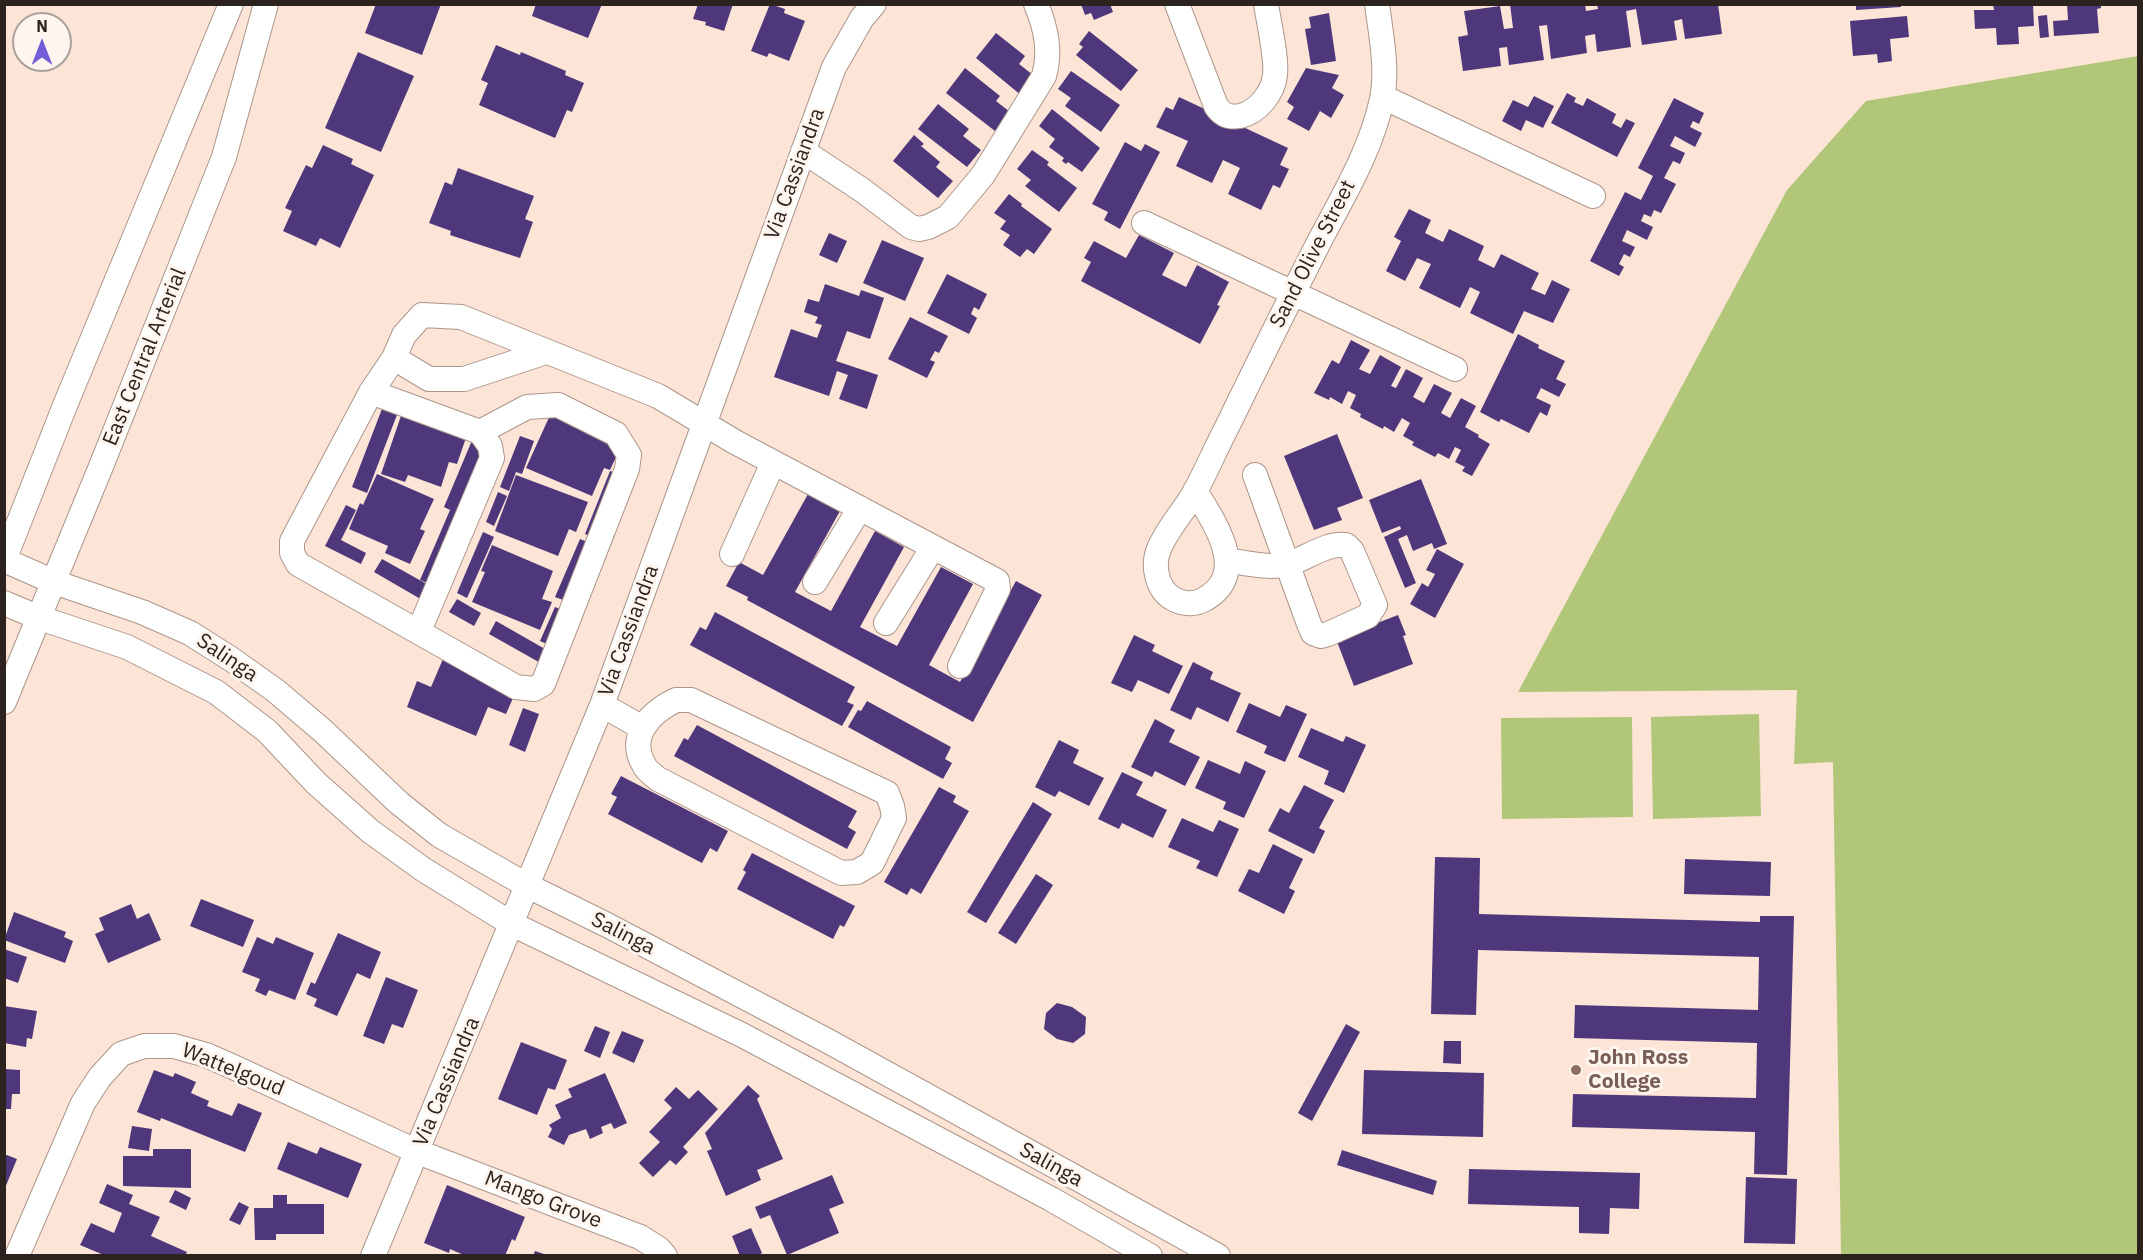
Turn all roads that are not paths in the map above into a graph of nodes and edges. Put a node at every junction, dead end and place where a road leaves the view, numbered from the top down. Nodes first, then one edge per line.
1 (231, 4) edge
2 (266, 4) edge
3 (874, 4) edge
4 (1036, 4) edge
5 (1177, 4) edge
6 (1266, 4) edge
7 (1377, 4) edge
8 (1383, 97) junction
9 (803, 151) junction
10 (1593, 196) dead end
11 (1144, 223) dead end
12 (1293, 292) junction
13 (546, 352) junction
14 (394, 358) junction
15 (1455, 369) dead end
16 (371, 392) junction
17 (705, 426) junction
18 (480, 432) junction
19 (773, 463) junction
20 (1255, 475) dead end
21 (1195, 491) junction
22 (860, 508) junction
23 (933, 547) junction
24 (732, 554) dead end
25 (5, 560) edge
26 (1227, 560) junction
27 (54, 582) junction
28 (815, 582) dead end
29 (4, 603) edge
30 (40, 618) junction
31 (886, 623) dead end
32 (418, 631) junction
33 (960, 666) dead end
34 (4, 702) edge
35 (602, 705) junction
36 (641, 728) junction
37 (528, 886) junction
38 (512, 924) junction
39 (418, 1152) junction
40 (17, 1256) edge
41 (373, 1256) edge
42 (665, 1256) edge
43 (1150, 1256) edge
44 (1218, 1256) edge

1 - 25 street
2 - 27 street, East Central Arterial
3 - 9 street, Via Cassiandra
4 - 9 street
5 - 6 street
7 - 8 street, Sand Olive Street
8 - 10 street
8 - 12 street, Sand Olive Street
9 - 17 street, Via Cassiandra
11 - 12 street
12 - 15 street
12 - 21 street, Sand Olive Street
13 - 14 street
13 - 14 street
13 - 17 street
14 - 16 street
16 - 18 street
16 - 32 street
17 - 19 street
17 - 35 street, Via Cassiandra
18 - 32 street
18 - 32 street
19 - 22 street
19 - 24 street
20 - 26 street
21 - 26 street
21 - 26 street, Sand Olive Street
22 - 23 street
22 - 28 street
23 - 31 street
23 - 33 street
25 - 27 street, Salinga
27 - 30 street, East Central Arterial
27 - 37 street, Salinga
29 - 30 street, Salinga
30 - 34 street, East Central Arterial
30 - 38 street, Salinga
35 - 36 street
35 - 37 street, Via Cassiandra
36 - 36 street
37 - 38 street, Via Cassiandra
37 - 44 street, Salinga
38 - 39 street, Via Cassiandra
38 - 43 street, Salinga
39 - 40 street, Wattelgoud
39 - 41 street, Via Cassiandra
39 - 42 street, Mango Grove

